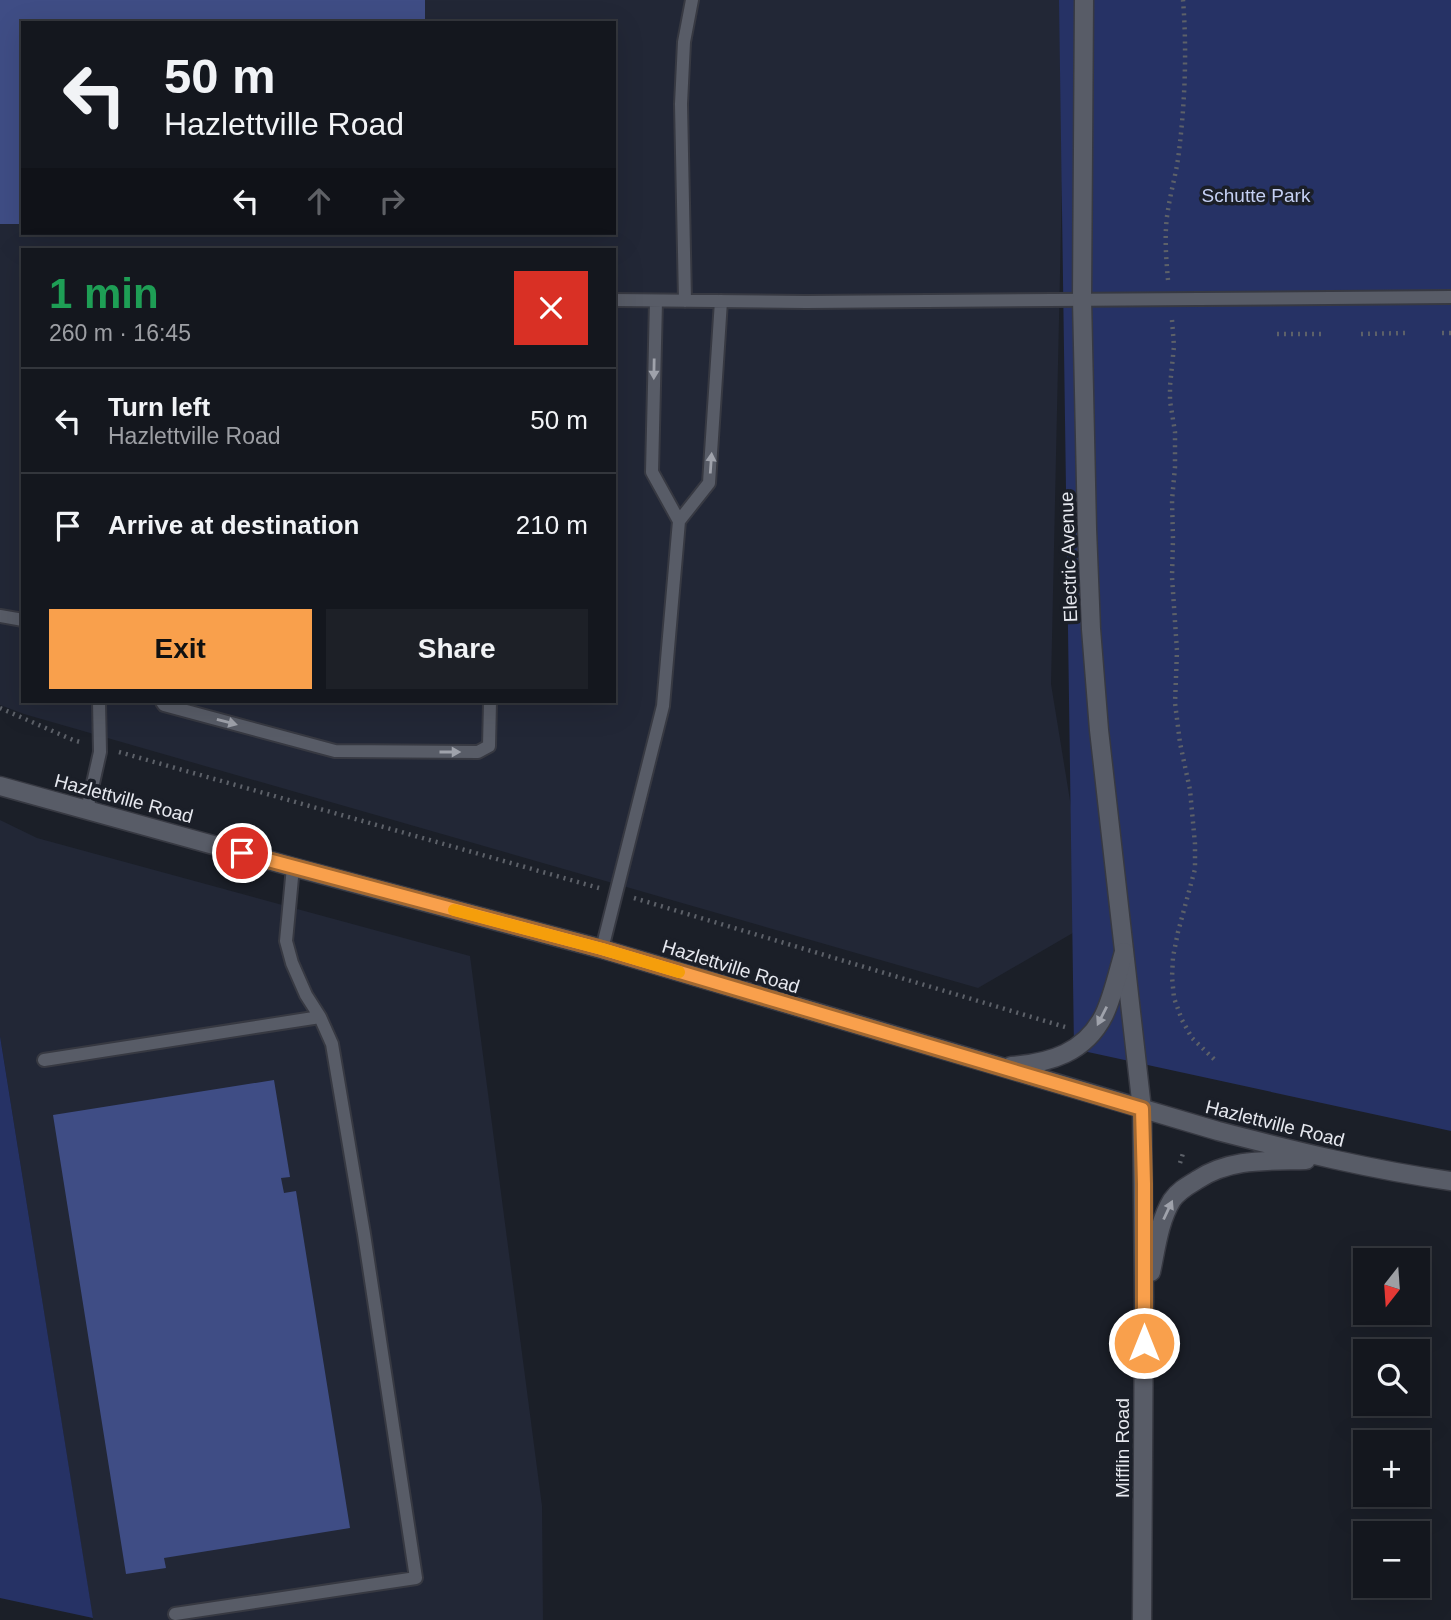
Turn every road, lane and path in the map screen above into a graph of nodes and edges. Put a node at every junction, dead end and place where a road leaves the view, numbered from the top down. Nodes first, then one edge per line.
1 (692, 0) edge
2 (1084, 0) edge
3 (1183, 0) edge
4 (1169, 285) dead end
5 (1451, 297) edge
6 (1082, 299) junction
7 (616, 300) edge
8 (656, 301) junction
9 (721, 301) junction
10 (685, 302) junction
11 (1172, 320) dead end
12 (1406, 333) dead end
13 (1442, 333) dead end
14 (1451, 333) edge
15 (1278, 334) dead end
16 (1324, 334) dead end
17 (1361, 334) dead end
18 (679, 521) junction
19 (0, 616) edge
20 (21, 620) edge
21 (99, 703) edge
22 (163, 703) edge
23 (490, 703) edge
24 (0, 708) edge
25 (100, 746) junction
26 (0, 786) edge
27 (86, 810) junction
28 (293, 867) junction
29 (571, 880) dead end
30 (666, 908) dead end
31 (602, 949) junction
32 (1124, 952) junction
33 (320, 1017) junction
34 (1073, 1029) dead end
35 (44, 1060) dead end
36 (1217, 1062) dead end
37 (1001, 1067) junction
38 (1142, 1109) junction
39 (1331, 1159) junction
40 (1451, 1181) edge
41 (1144, 1299) junction
42 (175, 1615) dead end
43 (1142, 1620) edge

1 - 10 lane
2 - 6 main road, Electric Avenue
3 - 4 path
5 - 6 lane
6 - 9 lane
6 - 32 main road, Electric Avenue
7 - 8 lane
8 - 10 lane
8 -> 18 lane
9 - 10 lane
18 -> 9 lane
11 - 36 path
12 - 17 path
13 - 14 path
15 - 16 path
18 - 31 lane
19 - 20 lane
21 - 25 lane
22 -> 23 lane
24 - 25 path
25 - 27 lane
25 - 29 path
26 - 27 main road, Hazlettville Road
27 - 28 main road, Hazlettville Road
28 - 31 main road, Hazlettville Road
28 - 33 lane
30 - 34 path
31 - 37 main road, Hazlettville Road
32 -> 37 main road
32 - 38 main road, Electric Avenue
33 - 35 lane
33 - 42 lane
37 - 38 main road, Hazlettville Road
38 - 39 main road, Hazlettville Road
38 - 41 main road, Mifflin Road
39 - 40 main road, Hazlettville Road
41 -> 39 main road
41 - 43 main road, Mifflin Road

